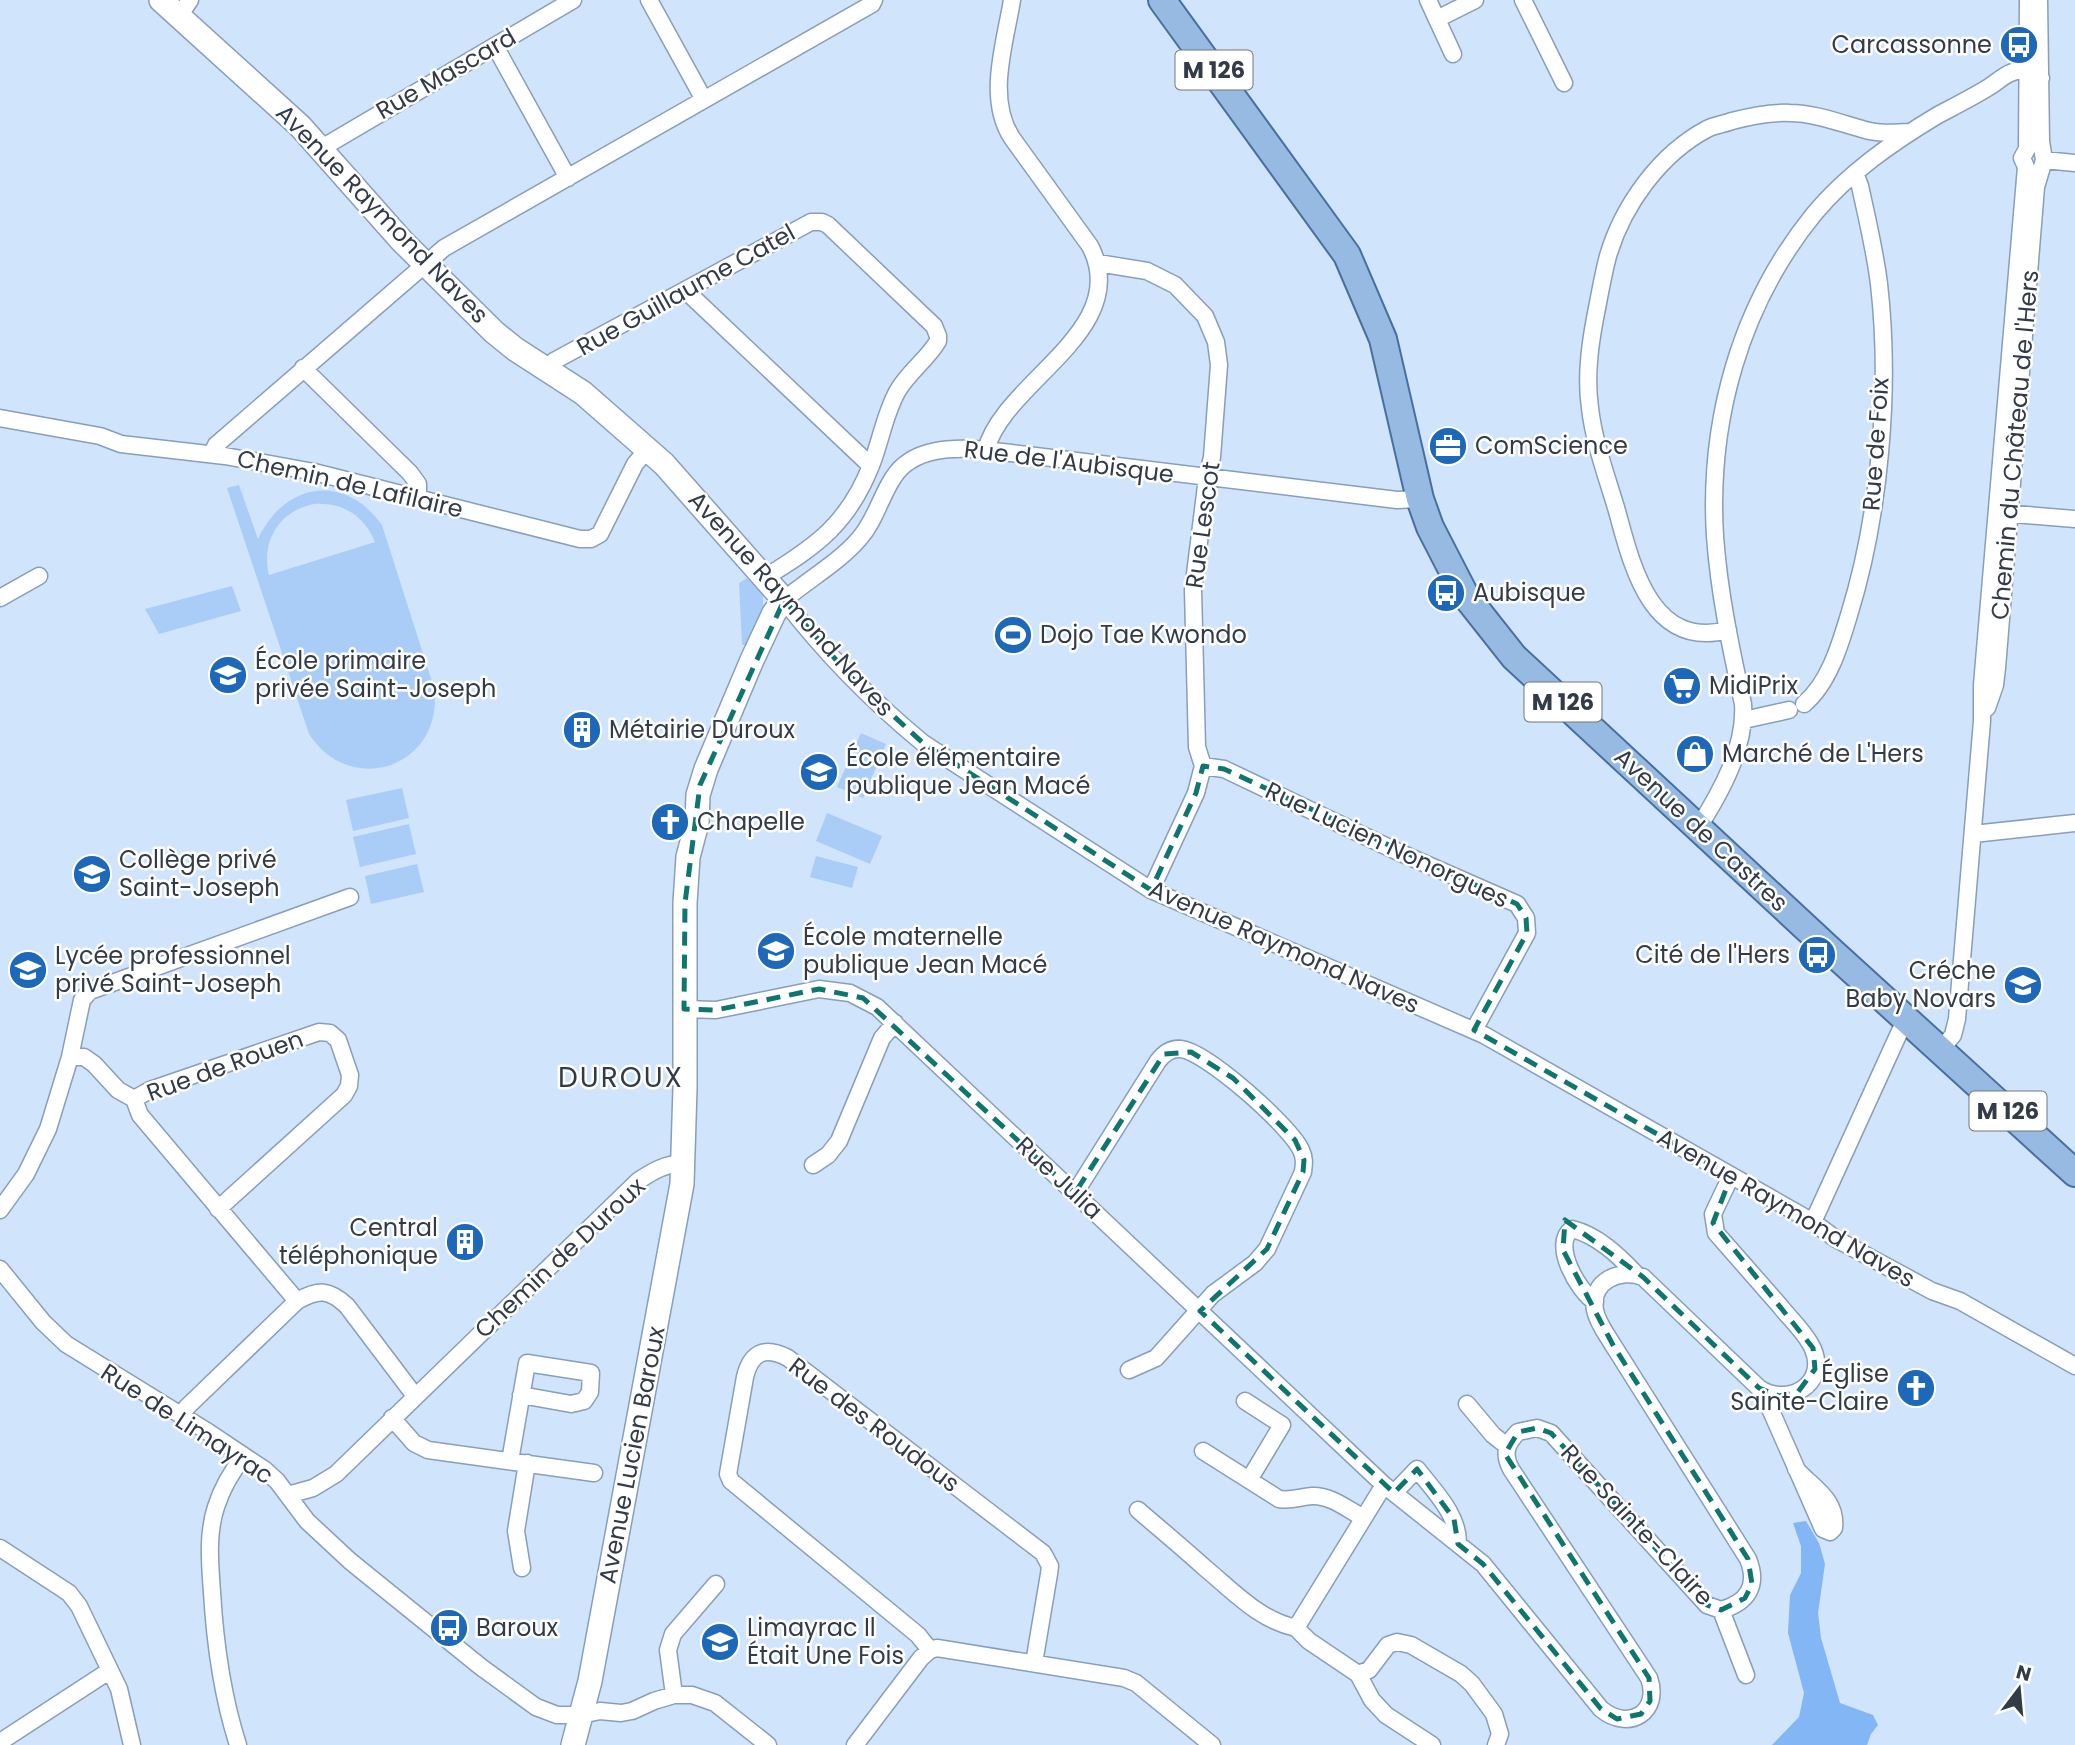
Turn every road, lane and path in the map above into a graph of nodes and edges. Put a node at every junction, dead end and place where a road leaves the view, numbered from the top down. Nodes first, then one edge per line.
1 (160, 0) edge
2 (573, 0) edge
3 (649, 0) edge
4 (874, 0) edge
5 (1012, 0) edge
6 (1162, 0) edge
7 (1428, 0) edge
8 (1475, 0) edge
9 (1524, 0) edge
10 (2028, 0) edge
11 (2039, 0) edge
12 (184, 8) edge
13 (1437, 19) junction
14 (495, 46) junction
15 (1453, 54) dead end
16 (2034, 74) junction
17 (1563, 83) dead end
18 (1989, 87) junction
19 (2026, 88) junction
20 (704, 99) junction
21 (1864, 130) junction
22 (1910, 132) junction
23 (320, 149) junction
24 (2036, 159) junction
25 (1870, 160) junction
26 (2075, 163) edge
27 (1855, 173) junction
28 (568, 178) junction
29 (1098, 263) junction
30 (425, 264) junction
31 (685, 290) junction
32 (303, 368) junction
33 (547, 370) junction
34 (0, 418) edge
35 (648, 449) junction
36 (986, 450) junction
37 (212, 454) junction
38 (871, 466) junction
39 (1207, 478) junction
40 (418, 498) junction
41 (1420, 499) junction
42 (2002, 513) junction
43 (2075, 519) edge
44 (39, 576) dead end
45 (764, 578) junction
46 (0, 598) edge
47 (784, 600) junction
48 (1728, 630) junction
49 (1744, 720) junction
50 (1203, 766) junction
51 (2075, 823) edge
52 (1698, 828) junction
53 (1973, 834) junction
54 (1151, 890) junction
55 (350, 897) dead end
56 (684, 1009) junction
57 (1909, 1022) junction
58 (895, 1024) junction
59 (1474, 1030) junction
60 (1940, 1051) junction
61 (69, 1057) junction
62 (134, 1099) junction
63 (683, 1163) junction
64 (813, 1165) dead end
65 (2075, 1173) edge
66 (1731, 1176) junction
67 (1075, 1193) junction
68 (218, 1209) junction
69 (0, 1210) edge
70 (1813, 1222) junction
71 (0, 1269) edge
72 (1635, 1273) junction
73 (297, 1301) junction
74 (1595, 1302) junction
75 (1200, 1311) junction
76 (2075, 1367) edge
77 (1129, 1370) dead end
78 (1766, 1393) junction
79 (521, 1395) dead end
80 (415, 1396) junction
81 (1245, 1401) dead end
82 (1467, 1404) dead end
83 (181, 1416) junction
84 (392, 1418) junction
85 (1507, 1446) junction
86 (1203, 1451) dead end
87 (244, 1456) junction
88 (518, 1462) junction
89 (1796, 1469) dead end
90 (594, 1473) dead end
91 (1250, 1480) junction
92 (1389, 1489) junction
93 (288, 1495) junction
94 (1138, 1510) dead end
95 (1362, 1517) junction
96 (1458, 1544) junction
97 (0, 1548) edge
98 (522, 1568) dead end
99 (716, 1584) dead end
100 (1720, 1611) junction
101 (1296, 1628) junction
102 (930, 1650) junction
103 (1034, 1663) junction
104 (109, 1671) junction
105 (1358, 1674) junction
106 (1746, 1675) dead end
107 (674, 1695) junction
108 (581, 1715) junction
109 (0, 1742) edge
110 (132, 1745) edge
111 (238, 1745) edge
112 (573, 1745) edge
113 (768, 1745) edge
114 (855, 1745) edge
115 (1212, 1745) edge
116 (1432, 1745) edge
117 (1496, 1745) edge

1 - 12 street, Avenue Raymond Naves
2 - 14 street, Rue Mascard
3 - 20 street
4 - 20 street
5 - 29 street
6 - 41 main road, Avenue de Castres / M 126
7 - 13 street
8 - 13 street
9 - 17 street
10 - 16 street, Chemin du Château de l'Hers
11 - 16 street, Chemin du Château de l'Hers
12 - 23 street, Avenue Raymond Naves
13 - 15 street
14 - 23 street, Rue Mascard
14 - 28 street
16 - 18 street
16 - 19 street
16 - 24 street, Chemin du Château de l'Hers
18 - 19 street
18 - 22 street
19 - 24 street, Chemin du Château de l'Hers
20 - 28 street
21 - 22 street
21 - 25 street
21 - 48 street
22 - 25 street
23 - 30 street, Avenue Raymond Naves
24 - 26 street
24 - 42 street, Chemin du Château de l'Hers
25 - 27 street
27 - 48 street
27 - 49 street, Rue de Foix
28 - 30 street
29 - 36 street
29 - 39 street, Rue Lescot
30 - 32 street
30 - 33 street, Avenue Raymond Naves
31 - 33 street, Rue Guillaume Catel
31 - 38 street
31 - 38 street, Rue Guillaume Catel
32 - 37 street
32 - 40 street
33 - 35 street, Avenue Raymond Naves
34 - 37 street, Chemin de Lafilaire
35 - 40 street, Chemin de Lafilaire
35 - 45 street, Avenue Raymond Naves
36 - 39 street, Rue de l'Aubisque
36 - 47 street, Rue de l'Aubisque
37 - 40 street, Chemin de Lafilaire
38 - 45 street
39 - 41 street, Rue de l'Aubisque
39 - 50 street, Rue Lescot
41 - 52 main road, Avenue de Castres / M 126
42 - 43 street
42 - 53 street, Chemin du Château de l'Hers
44 - 46 street
45 - 47 street, Avenue Raymond Naves
47 - 54 street, Avenue Raymond Naves
47 - 56 street
48 - 49 street
49 - 52 street
50 - 54 street, Rue Lescot
50 - 59 street, Rue Lucien Nonorgues
51 - 53 street
52 - 57 main road, Avenue de Castres / M 126
53 - 60 street, Chemin du Château de l'Hers
54 - 59 street, Avenue Raymond Naves
55 - 61 street
56 - 58 street, Rue Julia
56 - 63 street
57 - 60 main road, Avenue de Castres / M 126
57 - 70 street
58 - 64 street
58 - 67 street, Rue Julia
59 - 66 street, Avenue Raymond Naves
60 - 65 main road, Avenue de Castres / M 126
61 - 62 street, Rue de Rouen
61 - 69 street
62 - 68 street, Rue de Rouen
62 - 68 street, Rue de Rouen
63 - 80 street, Chemin de Duroux
63 - 108 street, Avenue Lucien Baroux
66 - 70 street, Avenue Raymond Naves
66 - 78 street
67 - 75 street, Rue Julia
67 - 75 street
68 - 73 street, Rue de Rouen
70 - 76 street, Avenue Raymond Naves
71 - 83 street, Rue de Limayrac
72 - 74 street
72 - 74 street, Rue Sainte-Claire
72 - 78 street
73 - 80 street
73 - 83 street
74 - 100 street, Rue Sainte-Claire
75 - 77 street
75 - 92 street, Rue Julia
78 - 89 street
79 - 88 street
80 - 84 street, Chemin de Duroux
81 - 91 street
82 - 85 street
83 - 87 street, Rue de Limayrac
84 - 88 street
84 - 93 street, Chemin de Duroux
85 - 96 street
85 - 100 street, Rue Sainte-Claire
86 - 91 street
87 - 93 street, Rue de Limayrac
87 - 111 street
88 - 90 street
88 - 98 street
91 - 95 street
92 - 95 street
92 - 96 street
92 - 96 street
93 - 108 street, Rue de Limayrac
94 - 101 street
95 - 101 street
97 - 104 street
99 - 107 street
100 - 106 street
101 - 105 street
102 - 103 street
102 - 103 street, Rue des Roudous
102 - 114 street
103 - 115 street
104 - 109 street
104 - 110 street
105 - 116 street
105 - 117 street
107 - 108 street, Rue de Limayrac
107 - 113 street
108 - 112 street, Avenue Lucien Baroux

